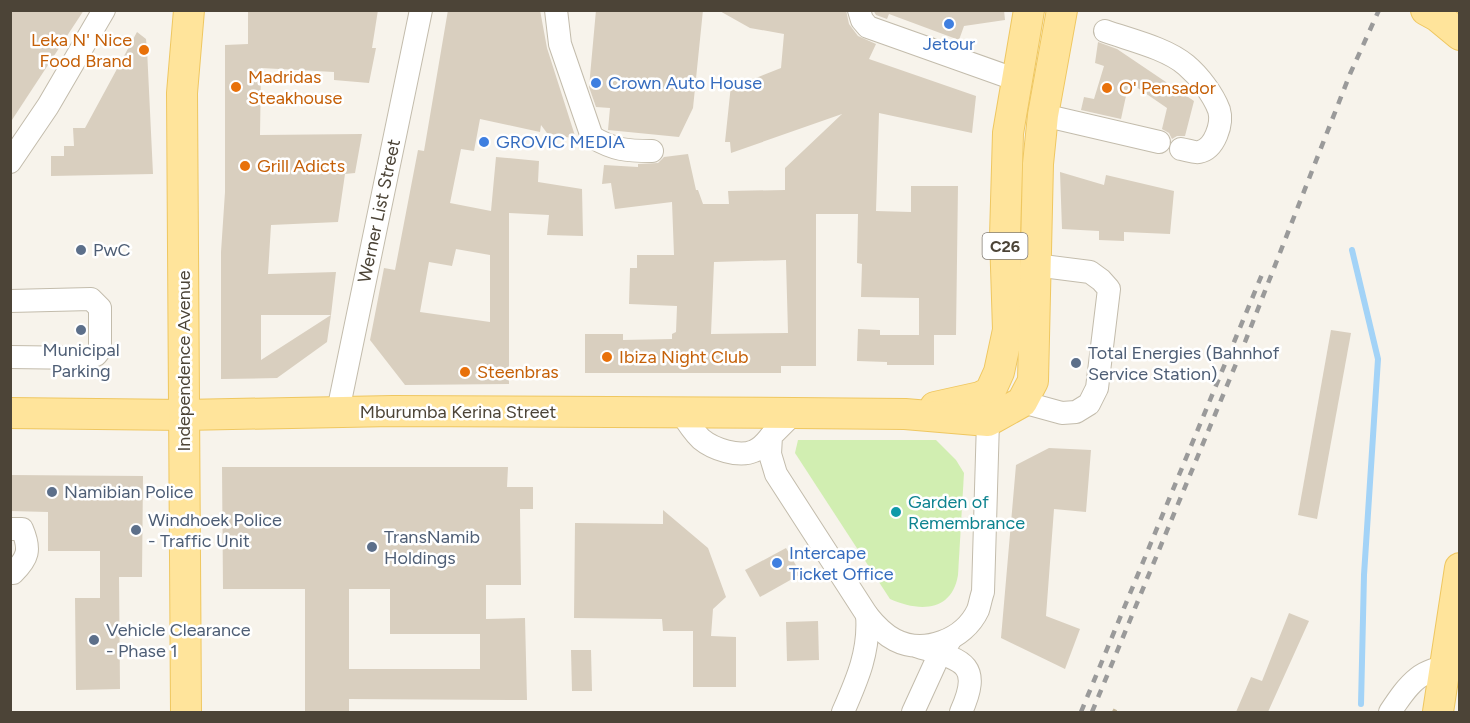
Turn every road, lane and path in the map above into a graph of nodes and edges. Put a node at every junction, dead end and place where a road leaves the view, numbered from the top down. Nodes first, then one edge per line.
1 (91, 10) edge
2 (104, 10) edge
3 (189, 10) edge
4 (421, 10) edge
5 (556, 10) edge
6 (859, 10) edge
7 (1029, 10) edge
8 (1062, 10) edge
9 (1096, 21) edge
10 (90, 35) junction
11 (1054, 55) junction
12 (1017, 80) junction
13 (1043, 115) junction
14 (1159, 142) dead end
15 (1181, 149) dead end
16 (652, 151) dead end
17 (10, 162) edge
18 (1035, 265) junction
19 (10, 301) edge
20 (10, 357) edge
21 (1022, 402) junction
22 (984, 409) junction
23 (338, 411) junction
24 (681, 412) junction
25 (10, 413) edge
26 (794, 413) junction
27 (184, 415) junction
28 (771, 436) junction
29 (10, 529) edge
30 (10, 573) edge
31 (1459, 576) edge
32 (867, 615) junction
33 (946, 645) junction
34 (1452, 667) edge
35 (186, 712) edge
36 (843, 712) edge
37 (913, 712) edge
38 (961, 712) edge
39 (1390, 712) edge
40 (1438, 712) edge

1 - 10 street
2 - 10 street
3 - 27 main road, Independence Avenue
4 - 23 street, Werner List Street
5 - 16 street
6 - 12 street
7 - 12 main road, C26
8 - 11 main road, C26
9 - 11 main road
9 - 15 street
10 - 17 street
11 - 13 main road, C26
12 - 22 main road, C26
13 - 14 street
13 - 18 main road, C26
18 - 21 main road, C26
18 - 21 street
19 - 20 street
21 - 22 main road
22 - 26 main road, Mburumba Kerina Street
22 - 33 street
23 - 24 main road, Mburumba Kerina Street
23 - 27 main road, Mburumba Kerina Street
24 - 26 main road, Mburumba Kerina Street
24 - 28 street
25 - 27 main road, Mburumba Kerina Street
26 - 28 street
27 - 35 main road, Independence Avenue
28 - 32 street
29 - 30 street
31 - 34 main road
32 - 33 street
32 - 36 street
33 - 37 street
33 - 38 street
34 - 39 street
34 - 40 main road

